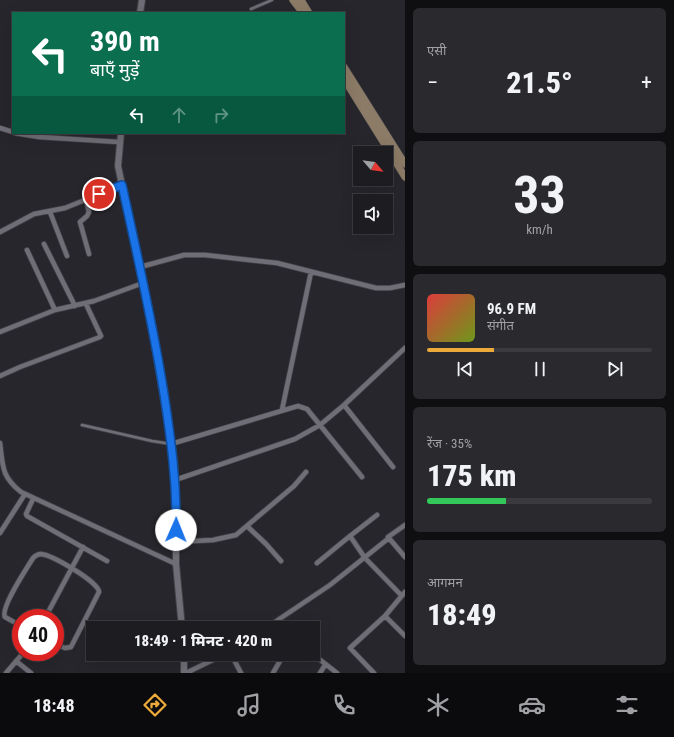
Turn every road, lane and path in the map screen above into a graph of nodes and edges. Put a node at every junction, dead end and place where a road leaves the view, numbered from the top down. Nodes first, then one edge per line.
1 (142, 0) edge
2 (272, 0) edge
3 (293, 0) edge
4 (301, 0) edge
5 (251, 9) dead end
6 (140, 12) edge
7 (302, 12) edge
8 (308, 12) edge
9 (345, 69) edge
10 (345, 81) edge
11 (0, 128) edge
12 (12, 132) edge
13 (21, 134) edge
14 (121, 134) edge
15 (119, 142) junction
16 (405, 164) edge
17 (405, 177) edge
18 (122, 185) junction
19 (86, 199) junction
20 (50, 212) junction
21 (0, 232) edge
22 (44, 244) dead end
23 (27, 250) dead end
24 (89, 254) dead end
25 (67, 256) dead end
26 (140, 267) junction
27 (311, 272) junction
28 (143, 283) junction
29 (405, 286) edge
30 (86, 304) junction
31 (75, 306) junction
32 (55, 310) junction
33 (0, 332) edge
34 (405, 348) edge
35 (0, 376) edge
36 (344, 405) junction
37 (282, 410) junction
38 (82, 424) dead end
39 (320, 425) junction
40 (0, 443) edge
41 (171, 444) junction
42 (393, 467) dead end
43 (306, 472) dead end
44 (362, 477) dead end
45 (175, 480) junction
46 (24, 494) junction
47 (33, 499) junction
48 (377, 516) dead end
49 (405, 525) edge
50 (247, 526) junction
51 (0, 533) edge
52 (350, 536) junction
53 (388, 538) junction
54 (176, 542) junction
55 (82, 547) junction
56 (405, 557) edge
57 (365, 558) junction
58 (107, 561) dead end
59 (281, 561) dead end
60 (317, 563) dead end
61 (176, 564) junction
62 (71, 568) junction
63 (403, 594) edge
64 (50, 609) edge
65 (385, 616) junction
66 (12, 621) edge
67 (181, 621) edge
68 (276, 621) edge
69 (405, 636) edge
70 (64, 648) edge
71 (320, 660) edge
72 (16, 661) joint
73 (184, 661) edge
74 (210, 661) edge
75 (235, 661) edge
76 (280, 661) edge
77 (325, 665) junction
78 (6, 673) edge
79 (31, 673) edge
80 (185, 673) edge
81 (241, 673) edge
82 (273, 673) edge
83 (320, 673) edge
84 (336, 673) edge
85 (374, 673) edge

1 - 6 street
2 - 5 lane
3 - 7 main road
4 - 8 main road
9 - 16 main road
10 - 17 main road
11 - 12 street
13 - 15 street
14 - 15 street
15 - 18 street
18 - 19 street
18 - 26 street
19 - 20 street
19 - 24 street
20 - 21 street
20 - 25 street
22 - 31 street
23 - 32 street
26 - 27 street
26 - 28 street
27 - 29 street
27 - 37 street
28 - 30 street
28 - 41 street
30 - 31 street
30 - 35 street
31 - 32 street
32 - 33 street
34 - 36 street
36 - 39 street
36 - 42 street
37 - 39 street
37 - 41 street
38 - 41 lane
39 - 44 street
39 - 45 street
40 - 46 street
41 - 45 street
43 - 50 street
45 - 54 street
46 - 47 street
46 - 51 street
47 - 55 street
47 - 61 street
48 - 52 street
49 - 53 street
50 - 54 street
50 - 59 street
52 - 57 street
52 - 60 street
53 - 56 street
53 - 57 street
54 - 61 street
55 - 58 street
55 - 62 street
57 - 63 street
57 - 68 street
61 - 67 street
62 - 64 street
62 - 66 street
62 - 70 street
63 - 65 street
65 - 69 street
65 - 85 street
71 - 77 street
72 - 78 street
72 - 79 street
73 - 80 street
74 - 80 street
75 - 81 street
76 - 82 street
77 - 83 street
77 - 84 street

